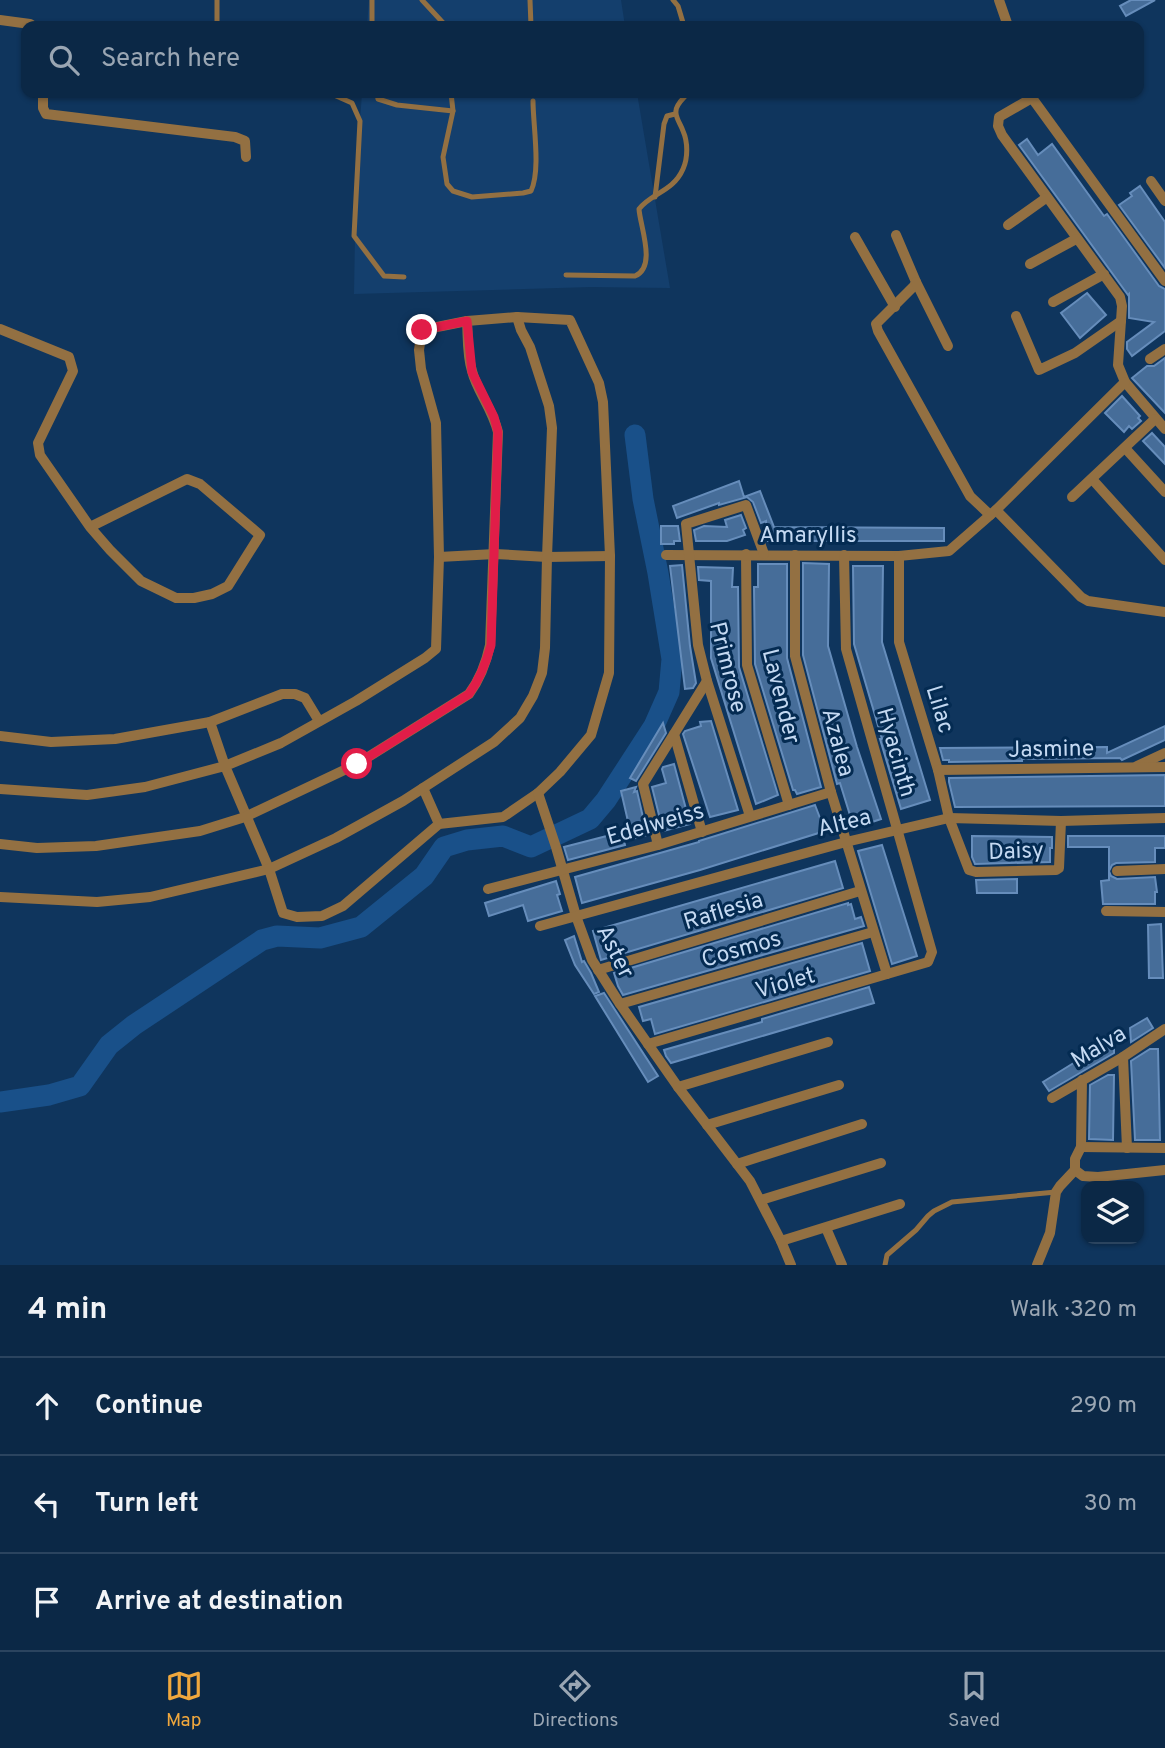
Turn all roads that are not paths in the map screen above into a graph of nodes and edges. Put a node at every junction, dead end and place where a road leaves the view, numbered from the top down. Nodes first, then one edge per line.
1 (217, 0) edge
2 (372, 0) edge
3 (422, 0) edge
4 (530, 0) edge
5 (673, 0) edge
6 (999, 0) edge
7 (0, 20) edge
8 (217, 21) edge
9 (372, 21) edge
10 (441, 21) edge
11 (531, 21) edge
12 (682, 21) edge
13 (1006, 21) edge
14 (21, 23) edge
15 (43, 98) edge
16 (341, 98) edge
17 (378, 98) edge
18 (452, 98) edge
19 (684, 98) edge
20 (1027, 98) edge
21 (1033, 98) edge
22 (533, 101) dead end
23 (453, 111) junction
24 (676, 114) junction
25 (246, 157) dead end
26 (1151, 181) dead end
27 (655, 197) junction
28 (1046, 198) junction
29 (1165, 201) edge
30 (1008, 225) dead end
31 (896, 235) dead end
32 (855, 237) dead end
33 (1076, 239) junction
34 (1030, 264) dead end
35 (1104, 274) junction
36 (566, 275) dead end
37 (404, 277) dead end
38 (1165, 281) edge
39 (916, 282) junction
40 (1053, 302) dead end
41 (895, 307) junction
42 (1016, 316) dead end
43 (517, 317) junction
44 (467, 321) junction
45 (1121, 321) junction
46 (0, 329) edge
47 (947, 346) dead end
48 (1165, 349) edge
49 (1150, 359) dead end
50 (1125, 382) junction
51 (1155, 419) junction
52 (1165, 429) edge
53 (1125, 448) junction
54 (1092, 480) junction
55 (1165, 492) edge
56 (1072, 497) dead end
57 (993, 513) junction
58 (90, 527) junction
59 (495, 554) junction
60 (689, 554) junction
61 (746, 554) junction
62 (764, 554) junction
63 (666, 555) dead end
64 (794, 555) junction
65 (844, 555) junction
66 (610, 556) junction
67 (899, 556) junction
68 (439, 557) junction
69 (547, 558) junction
70 (1165, 560) edge
71 (1165, 612) edge
72 (707, 681) junction
73 (319, 721) junction
74 (210, 722) junction
75 (674, 734) junction
76 (0, 736) edge
77 (1165, 752) edge
78 (225, 766) junction
79 (1165, 767) edge
80 (1134, 768) junction
81 (938, 770) junction
82 (423, 788) junction
83 (0, 789) edge
84 (831, 792) junction
85 (538, 793) junction
86 (789, 804) junction
87 (245, 817) junction
88 (750, 817) junction
89 (949, 818) junction
90 (1165, 818) edge
91 (1061, 821) junction
92 (439, 824) junction
93 (898, 830) junction
94 (702, 832) junction
95 (846, 842) junction
96 (0, 844) edge
97 (658, 845) junction
98 (269, 869) junction
99 (1165, 869) edge
100 (562, 870) junction
101 (969, 870) joint
102 (1117, 871) dead end
103 (488, 888) dead end
104 (860, 891) junction
105 (0, 897) edge
106 (1106, 911) dead end
107 (1165, 912) edge
108 (576, 916) junction
109 (540, 926) dead end
110 (873, 932) junction
111 (931, 957) joint
112 (598, 970) junction
113 (887, 974) junction
114 (620, 1004) junction
115 (1165, 1029) edge
116 (828, 1042) dead end
117 (648, 1044) junction
118 (1123, 1057) junction
119 (1082, 1080) junction
120 (839, 1085) dead end
121 (678, 1087) junction
122 (1052, 1098) dead end
123 (863, 1124) dead end
124 (707, 1125) junction
125 (1081, 1147) junction
126 (1127, 1148) junction
127 (1165, 1148) edge
128 (881, 1163) dead end
129 (737, 1164) junction
130 (1075, 1170) junction
131 (1165, 1170) edge
132 (1134, 1173) junction
133 (1135, 1181) edge
134 (1056, 1192) junction
135 (761, 1200) junction
136 (900, 1204) dead end
137 (825, 1228) junction
138 (780, 1241) junction
139 (792, 1265) edge
140 (842, 1265) edge
141 (885, 1265) edge
142 (1037, 1265) edge

1 - 8 lane
2 - 9 lane
3 - 10 lane
4 - 11 lane
5 - 12 lane
6 - 13 street
7 - 14 street
15 - 25 street
16 - 37 lane
17 - 23 lane
18 - 23 lane
19 - 24 lane
20 - 28 street
21 - 38 street
22 - 23 lane
24 - 27 lane
24 - 27 lane
26 - 29 street
27 - 36 lane
28 - 30 street
28 - 33 street
31 - 39 street
32 - 41 street
33 - 34 street
33 - 35 street
35 - 40 street
35 - 45 street
39 - 41 street
39 - 47 street
41 - 57 street
42 - 45 street
43 - 44 street
43 - 66 street
43 - 69 street
44 - 59 street
44 - 68 street
45 - 50 street
46 - 58 street
48 - 49 street
50 - 51 street
50 - 57 street
51 - 52 street
51 - 53 street
53 - 54 street
53 - 55 street
54 - 56 street
54 - 70 street
57 - 67 street, Amaryllis
57 - 71 street
58 - 58 street
59 - 68 street
59 - 69 street
59 - 87 street
60 - 61 street, Amaryllis
60 - 62 street, Primrose
60 - 63 street, Amaryllis
60 - 72 street, Primrose
61 - 62 street, Amaryllis
61 - 86 street, Lavender
62 - 64 street, Amaryllis
64 - 65 street, Amaryllis
64 - 84 street, Azalea
65 - 67 street, Amaryllis
65 - 93 street, Hyacinth
66 - 69 street
66 - 85 street
67 - 81 street, Lilac
68 - 73 street
69 - 82 street
72 - 75 street
72 - 88 street, Primrose
73 - 74 street
73 - 78 street
74 - 76 street
74 - 78 street
75 - 94 street
75 - 97 street
77 - 80 street
78 - 83 street
78 - 87 street
79 - 80 street, Jasmine
80 - 81 street, Jasmine
81 - 89 street, Lilac
82 - 92 street
82 - 98 street
84 - 86 street, Edelweiss
84 - 95 street, Azalea
85 - 92 street
85 - 100 street, Aster
86 - 88 street, Edelweiss
87 - 96 street
87 - 98 street
88 - 94 street, Edelweiss
89 - 91 street, Altea
89 - 93 street, Altea
89 - 101 street, Lilac
90 - 91 street, Altea
91 - 101 street, Daisy
92 - 98 street
93 - 95 street, Altea
93 - 111 street, Hyacinth
94 - 97 street, Edelweiss
95 - 104 street, Azalea
95 - 108 street, Altea
97 - 100 street, Edelweiss
98 - 105 street
99 - 102 street
100 - 103 street, Edelweiss
100 - 108 street, Aster
104 - 110 street, Azalea
104 - 112 street, Raflesia
106 - 107 street
108 - 109 street, Altea
108 - 112 street, Aster
110 - 113 street, Azalea
110 - 114 street, Cosmos
111 - 113 street, Violet
112 - 114 street, Aster
113 - 117 street, Violet
114 - 117 street, Aster
115 - 118 street, Malva
116 - 121 street
117 - 121 street, Aster
118 - 119 street, Malva
118 - 126 street
119 - 122 street, Malva
119 - 125 street
120 - 124 street
121 - 124 street, Aster
123 - 129 street
124 - 129 street, Aster
125 - 126 street
125 - 130 street
126 - 127 street
128 - 135 street
129 - 135 street, Aster
130 - 132 street
130 - 134 street
131 - 132 street
132 - 133 street
134 - 141 lane
134 - 142 street
135 - 138 street, Aster
136 - 137 street
137 - 138 street
137 - 140 street
138 - 139 street, Aster

